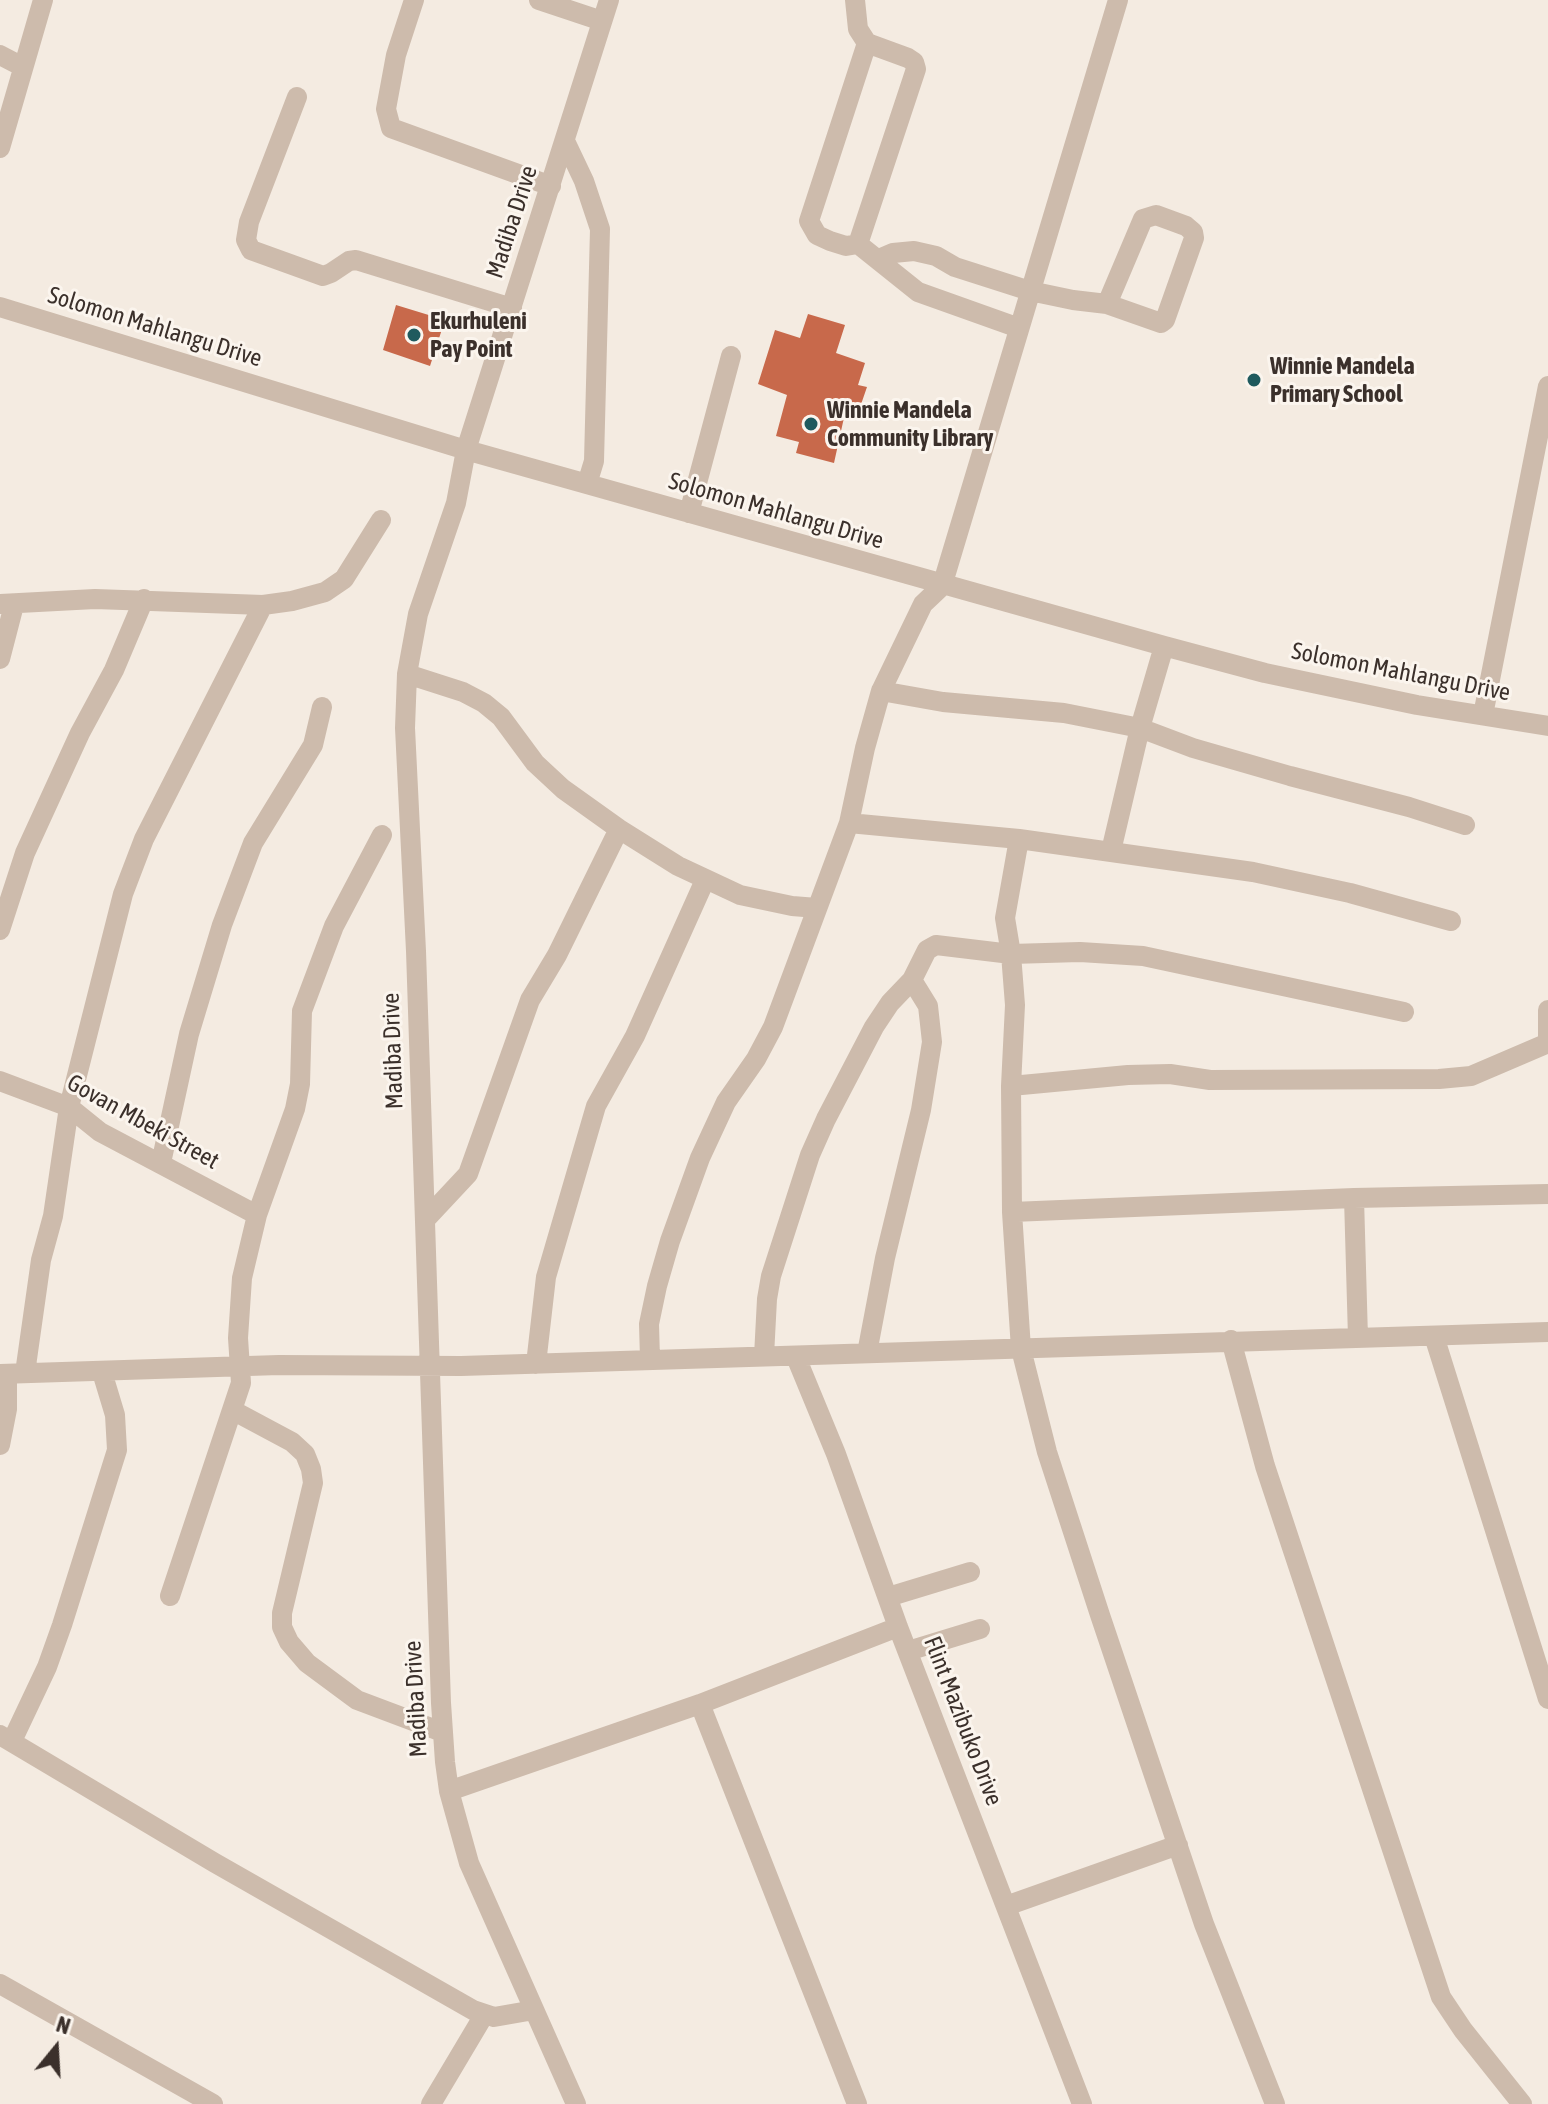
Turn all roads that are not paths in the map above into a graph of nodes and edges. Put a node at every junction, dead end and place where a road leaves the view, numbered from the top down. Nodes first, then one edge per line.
1 (43, 0) edge
2 (414, 0) edge
3 (539, 0) edge
4 (609, 0) edge
5 (855, 0) edge
6 (1118, 0) edge
7 (602, 21) junction
8 (867, 43) junction
9 (0, 55) edge
10 (23, 67) junction
11 (297, 97) dead end
12 (565, 141) junction
13 (0, 148) edge
14 (551, 186) junction
15 (858, 244) junction
16 (879, 259) junction
17 (1030, 291) junction
18 (1107, 304) junction
19 (0, 307) edge
20 (512, 308) junction
21 (1019, 328) junction
22 (731, 356) dead end
23 (1548, 386) edge
24 (466, 450) junction
25 (587, 484) junction
26 (689, 513) junction
27 (381, 520) dead end
28 (942, 586) junction
29 (144, 599) junction
30 (7, 605) edge
31 (263, 605) junction
32 (1164, 646) junction
33 (0, 659) edge
34 (407, 674) junction
35 (881, 691) junction
36 (322, 707) dead end
37 (1483, 715) junction
38 (1548, 726) edge
39 (1140, 728) junction
40 (849, 823) junction
41 (1465, 825) dead end
42 (619, 829) junction
43 (382, 835) dead end
44 (1019, 839) junction
45 (1111, 851) junction
46 (705, 880) junction
47 (817, 908) junction
48 (1451, 921) dead end
49 (0, 930) edge
50 (1011, 954) junction
51 (912, 980) junction
52 (1548, 1010) edge
53 (1404, 1012) dead end
54 (1548, 1041) edge
55 (0, 1081) edge
56 (1011, 1086) junction
57 (69, 1107) junction
58 (161, 1163) junction
59 (1548, 1194) edge
60 (1354, 1198) junction
61 (1012, 1212) junction
62 (257, 1215) junction
63 (425, 1220) junction
64 (1548, 1332) edge
65 (1434, 1336) junction
66 (1358, 1338) junction
67 (1231, 1340) junction
68 (1021, 1349) junction
69 (867, 1353) junction
70 (764, 1356) junction
71 (796, 1357) junction
72 (650, 1359) junction
73 (536, 1364) junction
74 (429, 1367) junction
75 (241, 1368) junction
76 (102, 1372) junction
77 (11, 1374) edge
78 (234, 1411) junction
79 (0, 1445) edge
80 (970, 1572) dead end
81 (170, 1596) dead end
82 (888, 1597) junction
83 (898, 1627) junction
84 (980, 1629) dead end
85 (908, 1651) junction
86 (1548, 1699) edge
87 (700, 1704) junction
88 (442, 1732) junction
89 (6, 1738) edge
90 (449, 1791) junction
91 (1178, 1845) junction
92 (1006, 1906) junction
93 (0, 1984) edge
94 (534, 2010) junction
95 (484, 2015) junction
96 (213, 2104) edge
97 (431, 2104) edge
98 (576, 2104) edge
99 (857, 2104) edge
100 (1082, 2104) edge
101 (1275, 2104) edge
102 (1522, 2104) edge

1 - 10 street
2 - 14 street
3 - 7 street
4 - 7 street, Madiba Drive
5 - 8 street
6 - 17 street
7 - 12 street, Madiba Drive
8 - 15 street
8 - 15 street
9 - 10 street
10 - 13 street
11 - 20 street
12 - 14 street, Madiba Drive
12 - 25 street
14 - 20 street, Madiba Drive
15 - 16 street
16 - 17 street
16 - 21 street
17 - 18 street
17 - 21 street
18 - 18 street
19 - 24 street, Solomon Mahlangu Drive
20 - 24 street, Madiba Drive
21 - 28 street
22 - 26 street
23 - 37 street
24 - 25 street, Solomon Mahlangu Drive
24 - 34 street, Madiba Drive
25 - 26 street, Solomon Mahlangu Drive
26 - 28 street, Solomon Mahlangu Drive
27 - 31 street
28 - 32 street, Solomon Mahlangu Drive
28 - 35 street
29 - 30 street
29 - 31 street
29 - 49 street
30 - 33 street
31 - 57 street
32 - 37 street, Solomon Mahlangu Drive
32 - 39 street
34 - 42 street
34 - 63 street, Madiba Drive
35 - 39 street
35 - 40 street
36 - 58 street
37 - 38 street, Solomon Mahlangu Drive
39 - 41 street
39 - 45 street
40 - 44 street
40 - 47 street
42 - 46 street
42 - 63 street
43 - 62 street
44 - 45 street
44 - 50 street
45 - 48 street
46 - 47 street
46 - 73 street
47 - 72 street
50 - 51 street
50 - 53 street
50 - 56 street
51 - 69 street
51 - 70 street
52 - 54 street
54 - 56 street
55 - 57 street, Govan Mbeki Street
56 - 61 street
57 - 58 street, Govan Mbeki Street
57 - 77 street
58 - 62 street, Govan Mbeki Street
59 - 60 street
60 - 61 street
60 - 66 street
61 - 68 street
62 - 75 street
63 - 74 street, Madiba Drive
64 - 65 street
65 - 66 street
65 - 86 street
66 - 67 street
67 - 68 street
67 - 102 street
68 - 69 street
68 - 91 street
69 - 71 street
70 - 71 street
70 - 72 street
71 - 82 street, Flint Mazibuko Drive
72 - 73 street
73 - 74 street
74 - 75 street
74 - 88 street, Madiba Drive
75 - 76 street
75 - 78 street
76 - 77 street
76 - 89 street
77 - 79 street
78 - 81 street
78 - 88 street
80 - 82 street
82 - 83 street, Flint Mazibuko Drive
83 - 85 street, Flint Mazibuko Drive
83 - 87 street
84 - 85 street
85 - 92 street, Flint Mazibuko Drive
87 - 90 street
87 - 99 street
88 - 90 street, Madiba Drive
89 - 95 street
90 - 94 street, Madiba Drive
91 - 92 street
91 - 101 street
92 - 100 street, Flint Mazibuko Drive
93 - 96 street
94 - 95 street
94 - 98 street, Madiba Drive
95 - 97 street

